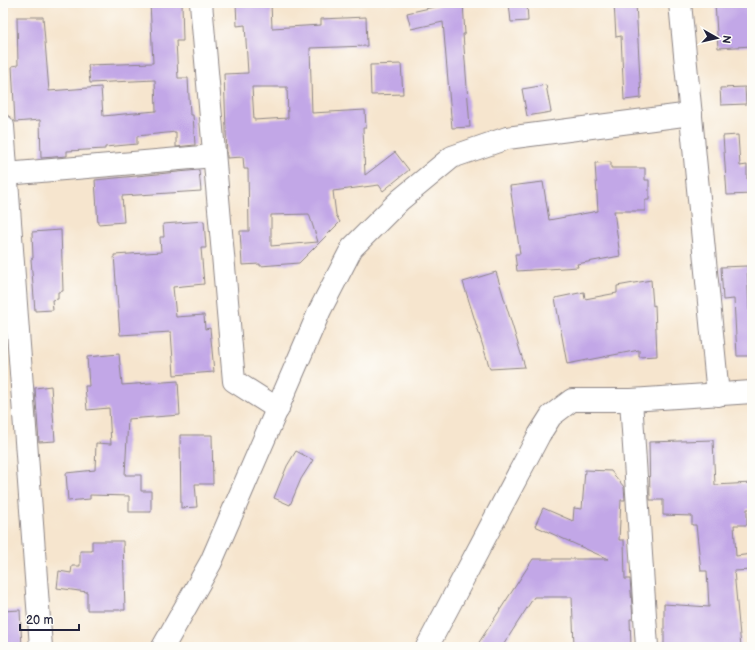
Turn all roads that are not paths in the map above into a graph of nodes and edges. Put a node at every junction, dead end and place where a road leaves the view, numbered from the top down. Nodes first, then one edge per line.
1 (201, 3) edge
2 (680, 3) edge
3 (691, 114) junction
4 (3, 126) edge
5 (214, 156) junction
6 (6, 174) junction
7 (752, 392) edge
8 (718, 395) junction
9 (630, 400) junction
10 (278, 409) junction
11 (41, 647) edge
12 (163, 647) edge
13 (427, 647) edge
14 (647, 647) edge

1 - 5 street
2 - 3 street
3 - 8 street
3 - 10 street
4 - 6 street
5 - 6 street
5 - 10 street
6 - 11 street
7 - 8 street
8 - 9 street
9 - 13 street
9 - 14 street
10 - 12 street

